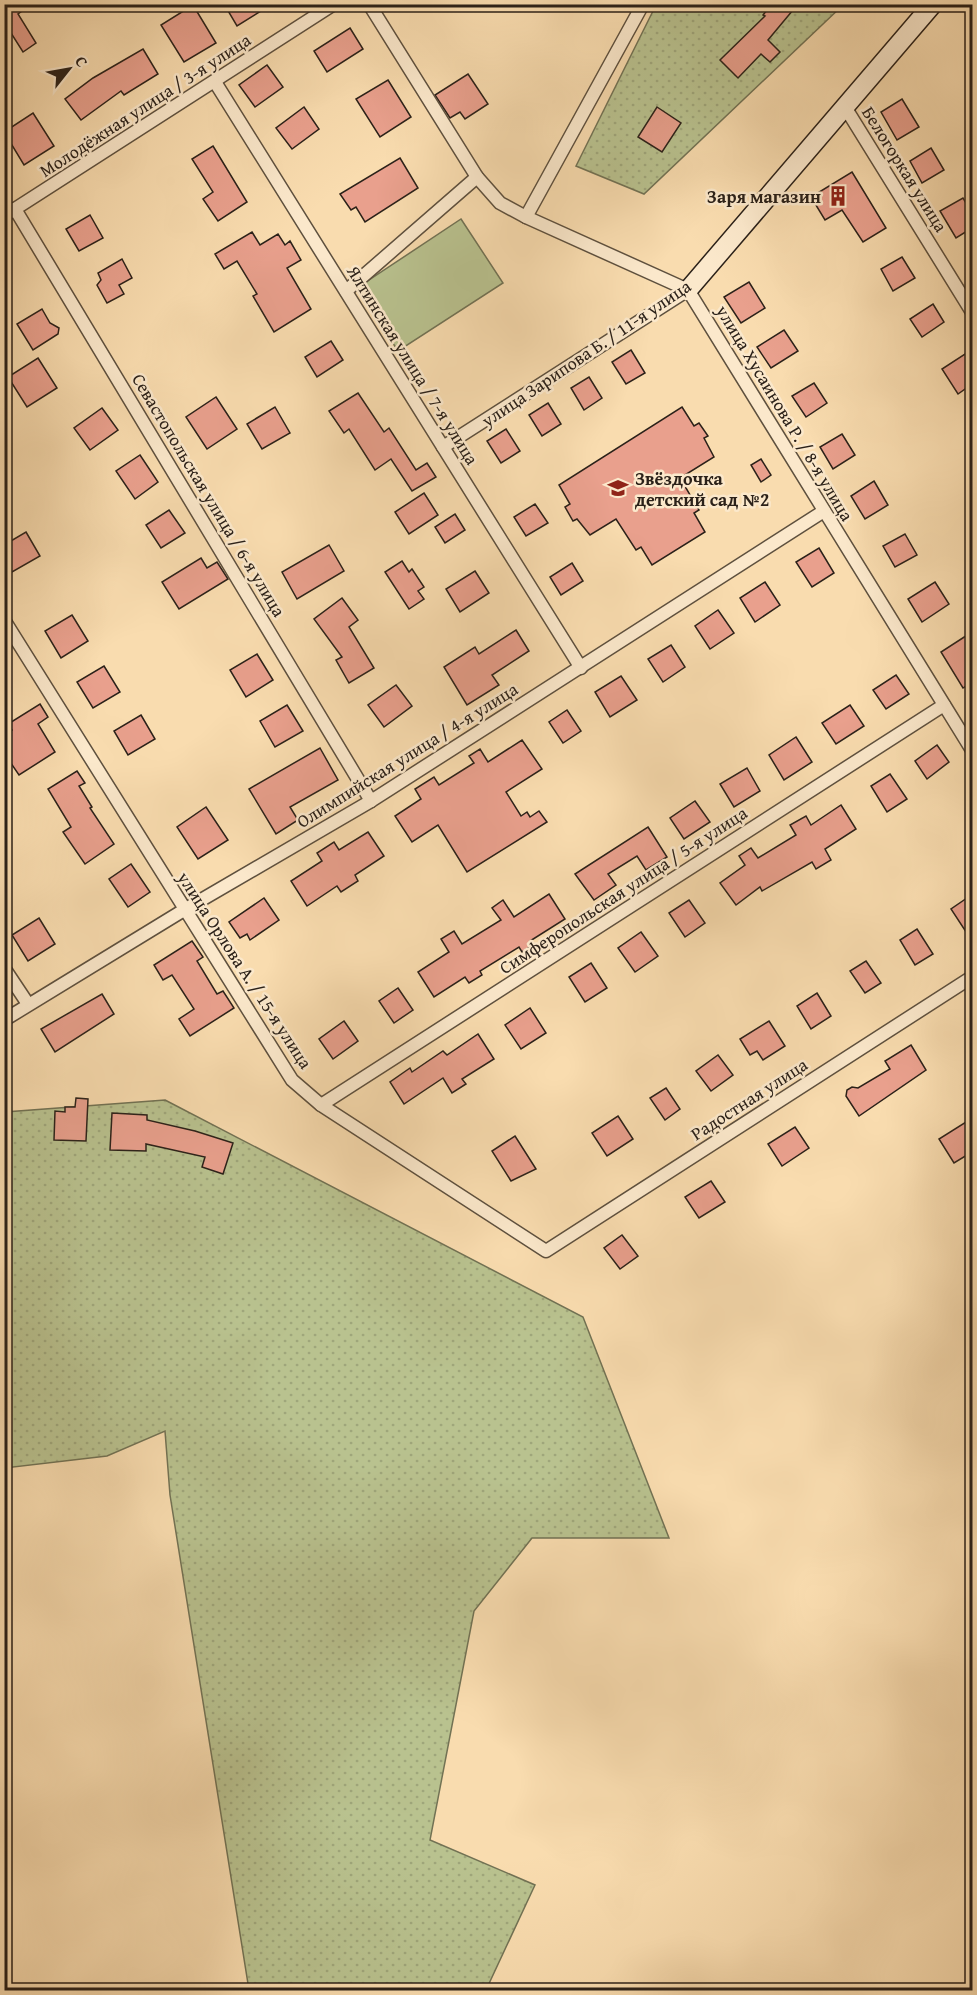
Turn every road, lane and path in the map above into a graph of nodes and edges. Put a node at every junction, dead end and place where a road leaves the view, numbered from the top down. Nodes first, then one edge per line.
1 (334, 4) edge
2 (369, 4) edge
3 (643, 4) edge
4 (933, 4) edge
5 (215, 82) junction
6 (845, 106) junction
7 (477, 177) junction
8 (10, 212) edge
9 (526, 217) junction
10 (688, 290) junction
11 (346, 291) junction
12 (972, 312) edge
13 (443, 447) junction
14 (824, 511) junction
15 (4, 620) edge
16 (581, 668) junction
17 (944, 705) junction
18 (972, 750) edge
19 (371, 801) junction
20 (184, 910) junction
21 (4, 968) edge
22 (972, 977) edge
23 (28, 1004) junction
24 (4, 1020) edge
25 (321, 1105) junction
26 (546, 1251) joint

1 - 5 street, Молодёжная улица / 3-я улица
2 - 7 street
3 - 9 street
4 - 6 street, улица Зарипова Б. / 11-я улица
5 - 8 street, Молодёжная улица / 3-я улица
5 - 11 street, Ялтинская улица / 7-я улица
6 - 10 street, улица Зарипова Б. / 11-я улица
6 - 12 street, Белогоркая улица
7 - 9 street
7 - 11 street
8 - 19 street, Севастопольская улица / 6-я улица
9 - 10 street
10 - 13 street, улица Зарипова Б. / 11-я улица
10 - 14 street, улица Хусаинова Р. / 8-я улица
11 - 13 street, Ялтинская улица / 7-я улица
13 - 16 street, Ялтинская улица / 7-я улица
14 - 16 street, Олимпийская улица / 4-я улица
14 - 17 street, улица Хусаинова Р. / 8-я улица
15 - 20 street, улица Орлова А. / 15-я улица
16 - 19 street, Олимпийская улица / 4-я улица
17 - 18 street, улица Хусаинова Р. / 8-я улица
17 - 25 street, Симферопольская улица / 5-я улица
19 - 20 street, Олимпийская улица / 4-я улица
20 - 23 street, Олимпийская улица / 4-я улица
20 - 25 street, улица Орлова А. / 15-я улица
21 - 23 street
22 - 26 street, Радостная улица
23 - 24 street, Олимпийская улица / 4-я улица
25 - 26 street, улица Орлова А. / 15-я улица

